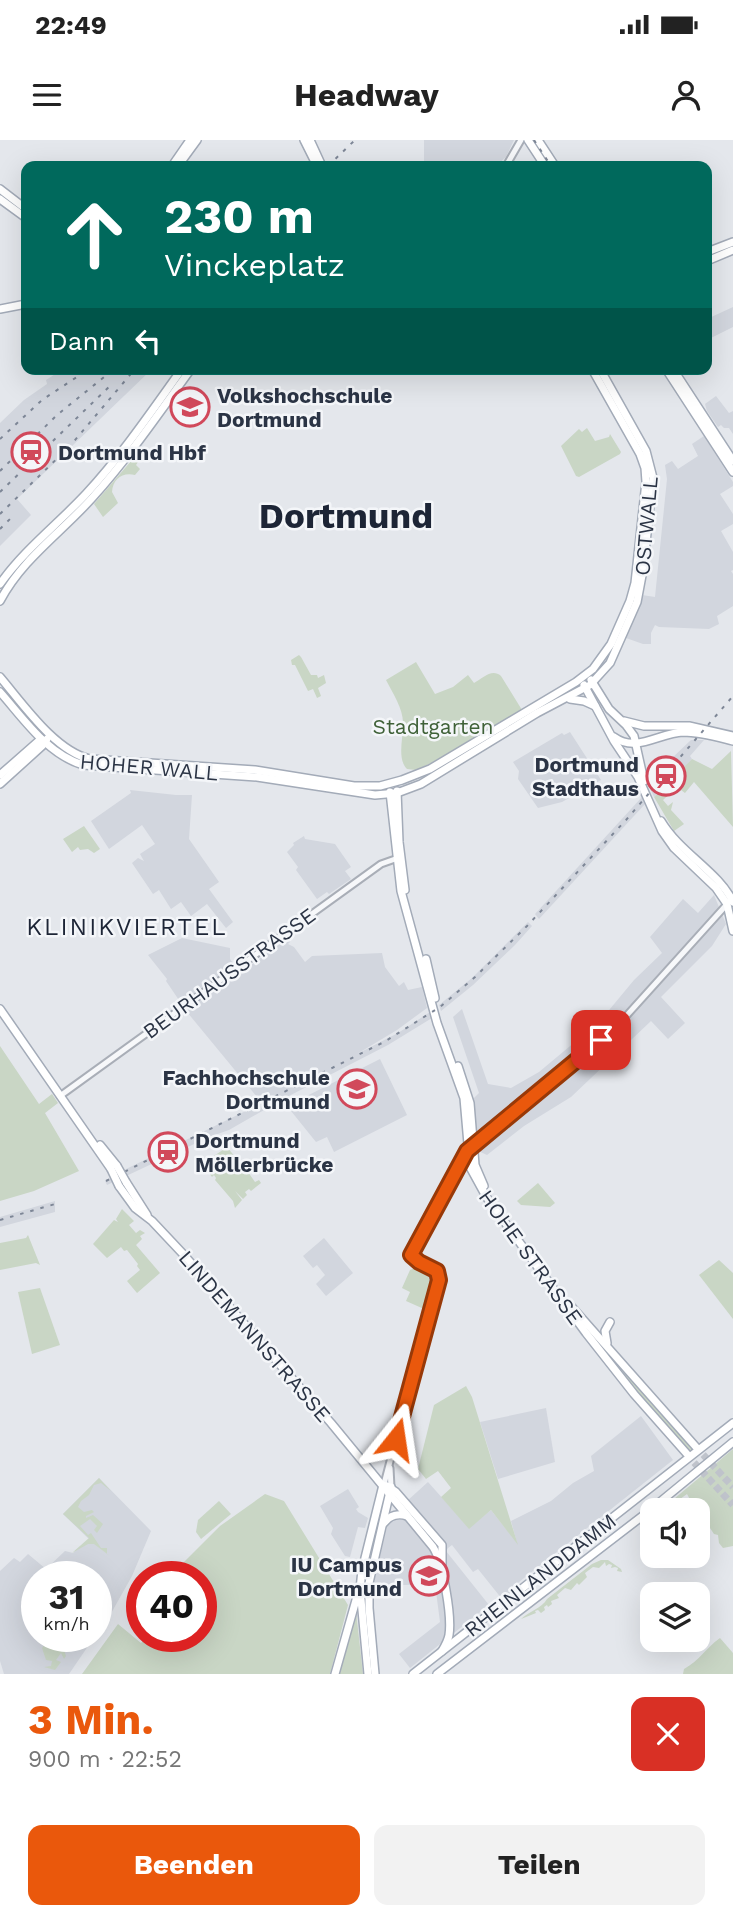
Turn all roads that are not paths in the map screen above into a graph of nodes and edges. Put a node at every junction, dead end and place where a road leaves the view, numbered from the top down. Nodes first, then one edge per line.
1 (190, 140) edge
2 (197, 140) edge
3 (304, 140) edge
4 (310, 140) edge
5 (521, 140) edge
6 (528, 140) edge
7 (538, 140) edge
8 (176, 161) edge
9 (182, 161) edge
10 (314, 161) edge
11 (320, 161) edge
12 (509, 161) edge
13 (542, 161) edge
14 (552, 161) edge
15 (0, 189) edge
16 (7, 201) edge
17 (21, 214) edge
18 (733, 242) edge
19 (712, 250) edge
20 (733, 250) edge
21 (712, 259) edge
22 (21, 305) edge
23 (0, 312) edge
24 (178, 375) edge
25 (187, 375) edge
26 (595, 375) edge
27 (603, 375) edge
28 (670, 375) edge
29 (677, 375) edge
30 (166, 393) junction
31 (168, 403) junction
32 (733, 461) edge
33 (733, 472) edge
34 (0, 584) edge
35 (0, 601) edge
36 (588, 673) junction
37 (0, 677) edge
38 (581, 678) junction
39 (593, 683) junction
40 (585, 689) junction
41 (3, 695) edge
42 (566, 699) junction
43 (595, 707) junction
44 (620, 720) junction
45 (613, 737) junction
46 (45, 738) junction
47 (733, 738) edge
48 (637, 743) junction
49 (247, 772) junction
50 (0, 775) edge
51 (393, 783) junction
52 (0, 784) edge
53 (394, 793) junction
54 (398, 858) junction
55 (731, 900) edge
56 (717, 916) junction
57 (732, 920) edge
58 (733, 931) edge
59 (0, 1002) edge
60 (0, 1009) edge
61 (61, 1095) junction
62 (470, 1148) junction
63 (610, 1322) dead end
64 (608, 1347) junction
65 (733, 1423) edge
66 (733, 1442) edge
67 (696, 1447) tunnel mouth
68 (687, 1454) tunnel mouth
69 (391, 1458) junction
70 (387, 1469) junction
71 (376, 1475) junction
72 (388, 1489) junction
73 (407, 1516) junction
74 (384, 1523) junction
75 (369, 1543) junction
76 (377, 1547) junction
77 (440, 1550) junction
78 (360, 1589) junction
79 (449, 1624) junction
80 (468, 1631) junction
81 (442, 1651) junction
82 (335, 1674) edge
83 (368, 1674) edge
84 (375, 1674) edge
85 (413, 1674) edge
86 (438, 1674) edge

1 - 8 main road
2 - 9 main road
3 - 10 main road
4 - 11 main road
5 - 12 street
6 - 13 main road
7 - 14 main road
15 - 16 main road
16 - 17 main road
18 - 19 main road
20 - 21 main road
22 - 23 main road
24 - 30 main road
25 - 31 main road
26 - 36 main road, OSTWALL
27 - 39 main road, OSTWALL
28 - 33 main road
29 - 32 main road
30 - 31 main road
30 - 34 main road
31 - 35 main road
36 - 38 main road, OSTWALL
36 - 39 main road
37 - 46 main road
38 - 40 main road
38 - 51 main road, OSTWALL
39 - 40 main road, OSTWALL
39 - 44 main road
40 - 42 main road, OSTWALL
40 - 43 main road
41 - 46 main road
42 - 43 main road
42 - 53 main road, OSTWALL
43 - 45 main road
44 - 47 main road
44 - 48 main road
45 - 48 main road
45 - 55 main road
46 - 49 main road, HOHER WALL
46 - 49 main road, HOHER WALL
46 - 50 main road
46 - 52 main road
47 - 48 main road
48 - 55 main road
49 - 51 main road, OSTWALL
49 - 53 main road
51 - 53 main road, HOHE STRASSE
53 - 54 main road, HOHE STRASSE
54 - 61 street, BEURHAUSSTRASSE
54 - 62 main road, HOHE STRASSE
55 - 56 street
55 - 57 main road
56 - 57 street
56 - 62 street
57 - 58 main road
59 - 61 main road
60 - 61 main road
61 - 71 main road, LINDEMANNSTRASSE, bridge
62 - 64 main road, HOHE STRASSE
62 - 68 main road, HOHE STRASSE
62 - 69 street
63 - 64 main road
64 - 67 main road, HOHE STRASSE
65 - 80 main road, RHEINLANDDAMM
66 - 86 main road, RHEINLANDDAMM
69 - 70 street
69 - 72 street
70 - 71 street
70 - 72 street
71 - 72 main road, LINDEMANNSTRASSE
72 - 73 main road, LINDEMANNSTRASSE
72 - 74 main road
72 - 75 main road
72 - 77 main road, LINDEMANNSTRASSE
73 - 74 main road
73 - 77 main road, LINDEMANNSTRASSE
74 - 76 main road
75 - 76 main road
75 - 78 main road
76 - 84 main road
77 - 79 main road, LINDEMANNSTRASSE
78 - 82 main road
78 - 83 main road
79 - 80 main road
79 - 81 main road, LINDEMANNSTRASSE
80 - 81 main road, RHEINLANDDAMM
81 - 85 main road, RHEINLANDDAMM
83 - 84 main road

